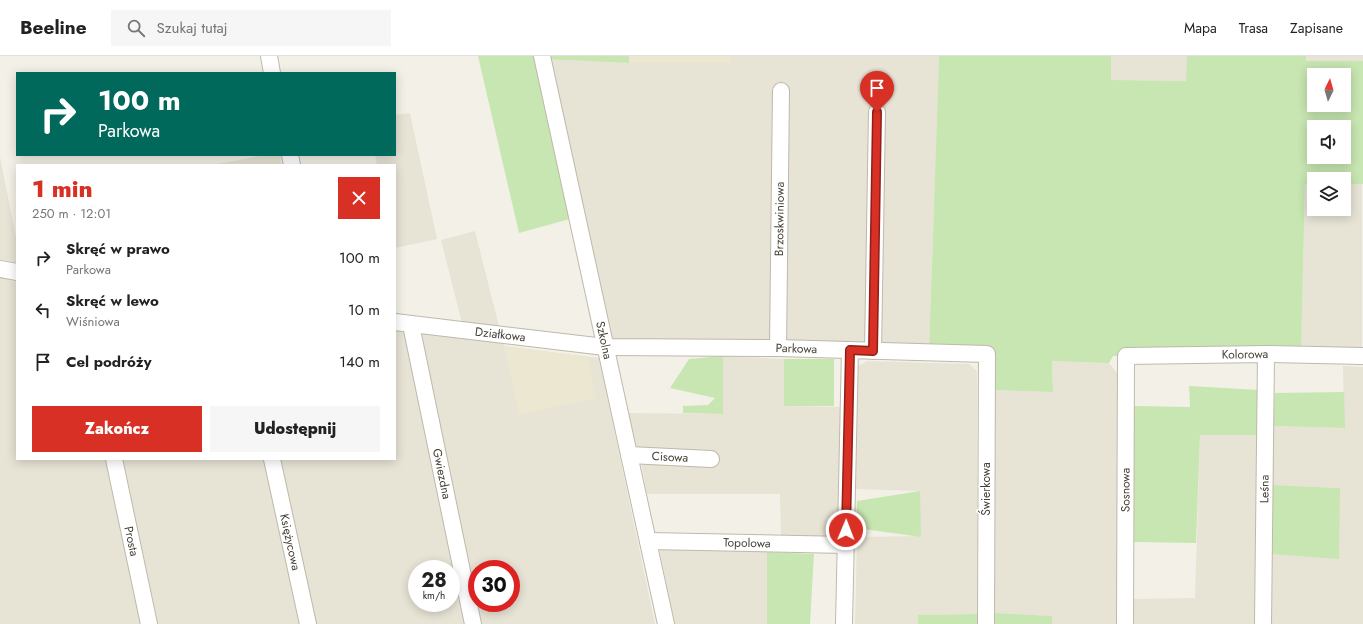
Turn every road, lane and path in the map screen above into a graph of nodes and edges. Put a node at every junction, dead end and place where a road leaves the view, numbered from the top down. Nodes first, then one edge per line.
1 (269, 56) edge
2 (542, 56) edge
3 (272, 72) edge
4 (781, 91) dead end
5 (877, 112) dead end
6 (0, 269) edge
7 (16, 272) edge
8 (396, 322) edge
9 (411, 325) junction
10 (605, 348) junction
11 (778, 348) junction
12 (850, 350) junction
13 (873, 351) junction
14 (987, 354) joint
15 (1266, 354) junction
16 (1126, 356) joint
17 (1363, 356) edge
18 (629, 455) junction
19 (710, 458) dead end
20 (114, 460) edge
21 (272, 460) edge
22 (648, 540) junction
23 (846, 545) junction
24 (149, 624) edge
25 (308, 624) edge
26 (473, 624) edge
27 (666, 624) edge
28 (844, 624) edge
29 (986, 624) edge
30 (1125, 624) edge
31 (1263, 624) edge

1 - 3 street
2 - 10 street, Szkolna
4 - 11 street, Brzoskwiniowa
5 - 13 street
6 - 7 street
8 - 9 street, Działkowa
9 - 10 street, Działkowa
9 - 26 street, Gwiezdna
10 - 11 street, Parkowa
10 - 18 street, Szkolna
11 - 12 street, Parkowa
12 - 13 street, Parkowa
12 - 23 street
13 - 14 street, Parkowa
14 - 29 street, Świerkowa
15 - 16 street, Kolorowa
15 - 17 street, Kolorowa
15 - 31 street, Leśna
16 - 30 street, Sosnowa
18 - 19 street, Cisowa
18 - 22 street, Szkolna
20 - 24 street, Prosta
21 - 25 street, Księżycowa
22 - 23 street, Topolowa
22 - 27 street, Szkolna
23 - 28 street

